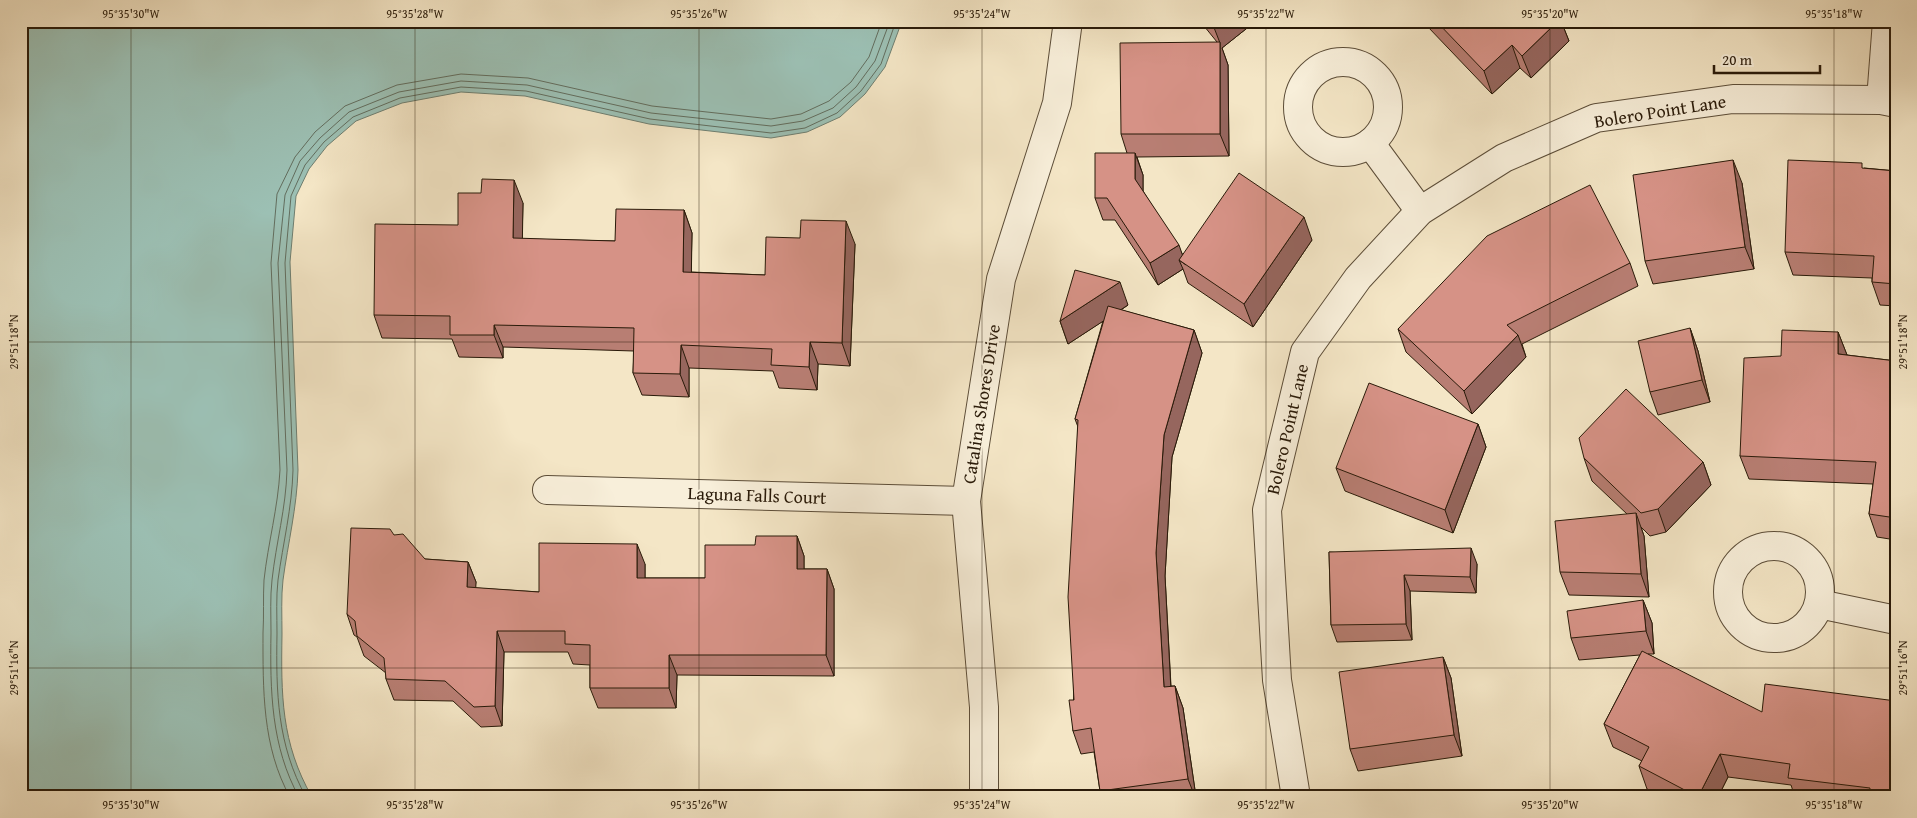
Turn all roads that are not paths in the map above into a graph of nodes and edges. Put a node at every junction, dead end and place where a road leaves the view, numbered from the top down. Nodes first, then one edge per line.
1 (1068, 21) edge
2 (1887, 21) edge
3 (1889, 101) edge
4 (1370, 143) dead end
5 (1420, 211) junction
6 (547, 490) dead end
7 (966, 501) junction
8 (1819, 604) dead end
9 (1896, 620) edge
10 (984, 797) edge
11 (1296, 797) edge

1 - 7 street, Catalina Shores Drive
2 - 3 street
3 - 5 street, Bolero Point Lane
4 - 5 street
5 - 11 street, Bolero Point Lane
6 - 7 street, Laguna Falls Court
7 - 10 street, Catalina Shores Drive
8 - 9 street

